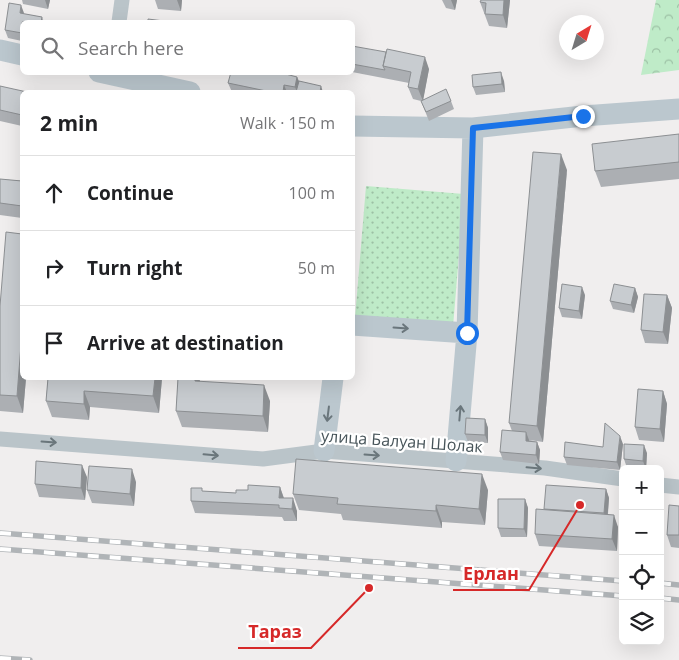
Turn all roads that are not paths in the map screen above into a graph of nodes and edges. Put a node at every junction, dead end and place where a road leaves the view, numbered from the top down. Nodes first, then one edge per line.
1 (122, 0) edge
2 (119, 20) edge
3 (0, 50) edge
4 (20, 55) edge
5 (113, 75) edge
6 (181, 90) edge
7 (679, 109) edge
8 (355, 126) edge
9 (473, 128) junction
10 (355, 325) edge
11 (467, 333) junction
12 (333, 380) edge
13 (0, 439) edge
14 (324, 451) junction
15 (456, 461) junction
16 (619, 479) edge
17 (664, 486) edge
18 (679, 488) edge

1 - 2 street
3 - 4 street
5 - 6 street
7 - 9 street
8 - 9 street
9 - 11 street
10 -> 11 street
15 -> 11 street
12 -> 14 street
13 -> 14 street, улица Балуан Шолак
14 -> 15 street, улица Балуан Шолак
15 -> 16 street, улица Балуан Шолак
17 - 18 street

